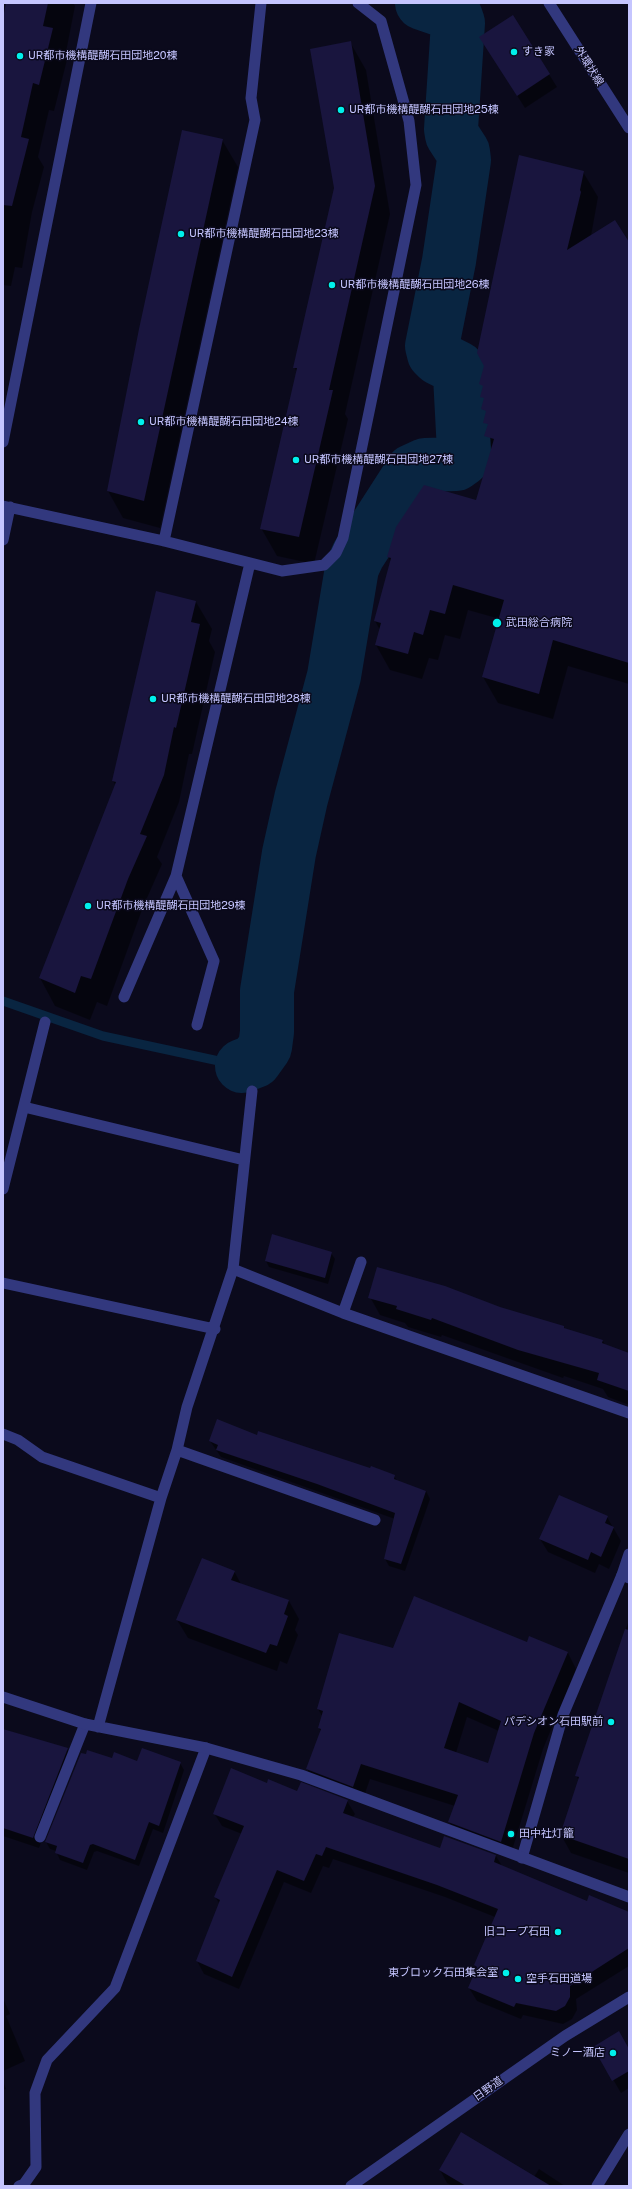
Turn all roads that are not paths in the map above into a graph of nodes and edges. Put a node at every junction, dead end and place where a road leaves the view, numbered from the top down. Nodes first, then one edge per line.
1 (91, 3) edge
2 (261, 3) edge
3 (358, 3) edge
4 (549, 3) edge
5 (629, 128) edge
6 (3, 442) edge
7 (7, 506) edge
8 (3, 540) edge
9 (164, 541) junction
10 (250, 563) junction
11 (176, 876) junction
12 (124, 997) dead end
13 (45, 1022) dead end
14 (196, 1025) dead end
15 (252, 1091) dead end
16 (24, 1107) junction
17 (244, 1160) junction
18 (3, 1189) edge
19 (361, 1262) dead end
20 (233, 1269) junction
21 (3, 1283) edge
22 (343, 1313) junction
23 (215, 1329) junction
24 (629, 1412) edge
25 (3, 1434) edge
26 (178, 1450) junction
27 (161, 1498) junction
28 (375, 1520) dead end
29 (629, 1554) edge
30 (625, 1576) edge
31 (3, 1697) edge
32 (85, 1724) junction
33 (98, 1727) junction
34 (206, 1748) junction
35 (40, 1837) dead end
36 (522, 1858) junction
37 (629, 1897) edge
38 (629, 1997) edge
39 (629, 2134) edge
40 (19, 2186) edge
41 (351, 2186) edge
42 (597, 2186) edge

1 - 6 street
2 - 9 street
3 - 10 street
4 - 5 street, 外環状線
7 - 8 street
7 - 9 street
9 - 10 street
10 - 11 street
11 - 12 street
11 - 14 street
13 - 16 street
15 - 17 street
16 - 17 street
16 - 18 street
17 - 20 street
19 - 22 street
20 - 22 street
20 - 23 street
21 - 23 street
22 - 24 street
23 - 26 street
25 - 27 street
26 - 27 street
26 - 28 street
27 - 33 street
29 - 30 street
30 - 36 street
31 - 32 street
32 - 33 street
32 - 35 street
33 - 34 street
34 - 36 street
34 - 40 street
36 - 37 street
38 - 41 street, 日野道
39 - 42 street

